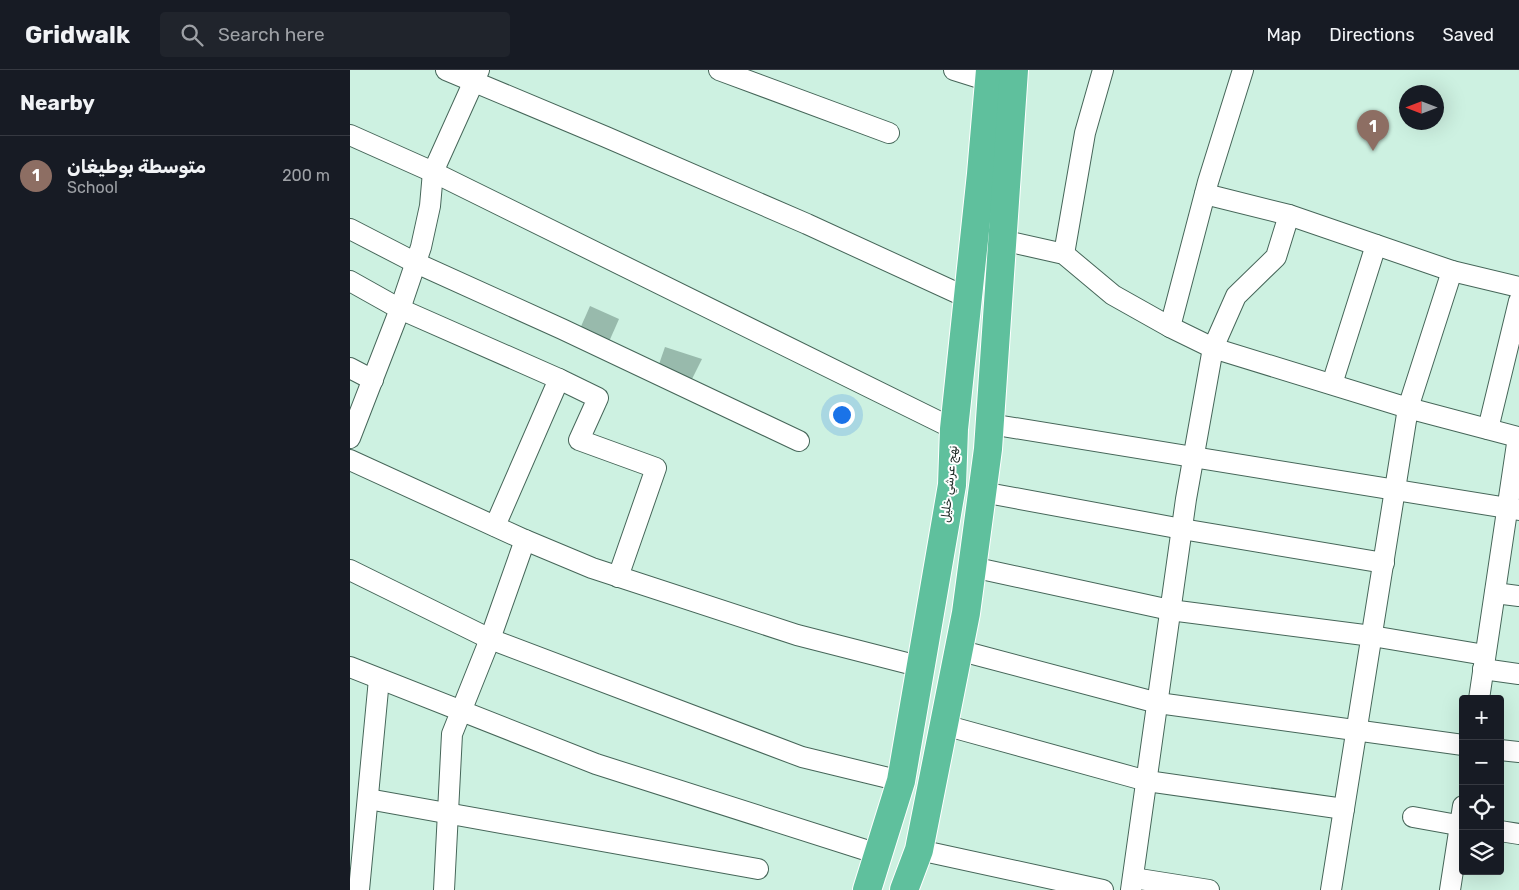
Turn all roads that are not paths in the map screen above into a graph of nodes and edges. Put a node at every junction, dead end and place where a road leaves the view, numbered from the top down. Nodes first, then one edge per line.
1 (446, 70) edge
2 (719, 70) edge
3 (954, 70) edge
4 (1014, 70) edge
5 (1102, 70) edge
6 (1243, 70) edge
7 (989, 75) edge
8 (476, 76) edge
9 (889, 132) dead end
10 (350, 135) edge
11 (433, 172) junction
12 (1205, 194) junction
13 (1290, 215) junction
14 (350, 229) edge
15 (1002, 240) junction
16 (1376, 245) junction
17 (1064, 254) junction
18 (416, 264) junction
19 (1452, 271) junction
20 (350, 281) edge
21 (1519, 287) edge
22 (968, 298) junction
23 (1519, 301) edge
24 (400, 309) junction
25 (1170, 327) junction
26 (1213, 348) junction
27 (350, 368) edge
28 (558, 379) junction
29 (373, 380) junction
30 (1332, 384) junction
31 (1408, 408) junction
32 (990, 424) junction
33 (1488, 429) junction
34 (954, 430) junction
35 (1518, 437) edge
36 (350, 438) edge
37 (799, 441) dead end
38 (1194, 457) junction
39 (350, 460) edge
40 (1395, 490) junction
41 (982, 492) junction
42 (1513, 509) edge
43 (495, 526) junction
44 (1182, 529) junction
45 (525, 540) junction
46 (1384, 563) junction
47 (972, 567) junction
48 (350, 570) edge
49 (618, 577) junction
50 (1494, 593) junction
51 (1519, 596) edge
52 (1170, 610) junction
53 (1372, 636) junction
54 (490, 639) junction
55 (958, 650) junction
56 (1484, 662) junction
57 (350, 668) edge
58 (922, 668) junction
59 (1519, 674) edge
60 (379, 680) junction
61 (1480, 695) edge
62 (1158, 703) junction
63 (460, 711) junction
64 (944, 725) junction
65 (1357, 731) junction
66 (1459, 744) edge
67 (1504, 750) edge
68 (1519, 752) edge
69 (901, 781) junction
70 (1146, 782) junction
71 (368, 799) junction
72 (1344, 808) junction
73 (448, 813) junction
74 (1413, 817) dead end
75 (1459, 826) edge
76 (1460, 830) edge
77 (1504, 832) edge
78 (1519, 834) edge
79 (919, 850) junction
80 (878, 854) junction
81 (758, 869) dead end
82 (1132, 884) edge
83 (359, 890) edge
84 (444, 890) edge
85 (867, 890) edge
86 (904, 890) edge
87 (1104, 890) edge
88 (1209, 890) edge
89 (1331, 890) edge
90 (1450, 890) edge

1 - 8 street
2 - 9 street
3 - 7 street
4 - 15 highway
5 - 17 street
6 - 12 street
7 - 22 highway, نهج عرشي خليل
8 - 11 street
8 - 22 street
10 - 11 street
11 - 18 street
11 - 34 street
12 - 13 street
12 - 25 street
13 - 16 street
13 - 26 street
14 - 18 street
15 - 17 street
15 - 32 highway
16 - 19 street
16 - 30 street
17 - 25 street
18 - 24 street
18 - 37 street
19 - 21 street
19 - 31 street
20 - 24 street
22 - 34 highway, نهج عرشي خليل
23 - 33 street
24 - 28 street
24 - 29 street
25 - 26 street
26 - 30 street
26 - 38 street
27 - 29 street
28 - 43 street
28 - 49 street
29 - 36 street
30 - 31 street
31 - 33 street
31 - 40 street
32 - 38 street
32 - 41 highway
33 - 35 street
34 - 58 highway, نهج عرشي خليل
35 - 42 street
38 - 40 street
38 - 44 street
39 - 43 street
40 - 42 street
40 - 46 street
41 - 44 street
41 - 47 highway
42 - 50 street
43 - 45 street
44 - 46 street
44 - 52 street
45 - 49 street
45 - 54 street
46 - 53 street
47 - 52 street
47 - 55 highway
48 - 54 street
49 - 58 street
50 - 51 street
50 - 56 street
52 - 53 street
52 - 62 street
53 - 56 street
53 - 65 street
54 - 63 street
54 - 69 street
55 - 62 street
55 - 64 highway
56 - 59 street
56 - 61 street
57 - 60 street
58 - 69 highway, نهج عرشي خليل
60 - 63 street
60 - 71 street
62 - 65 street
62 - 70 street
63 - 73 street
63 - 80 street
64 - 70 street
64 - 79 highway
65 - 66 street
65 - 72 street
67 - 68 street
69 - 80 highway, نهج عرشي خليل
70 - 72 street
70 - 82 street
71 - 73 street
71 - 83 street
72 - 89 street
73 - 81 street
73 - 84 street
74 - 75 street
76 - 90 street
77 - 78 street
79 - 86 highway
79 - 87 street
80 - 85 highway, نهج عرشي خليل
82 - 88 street

